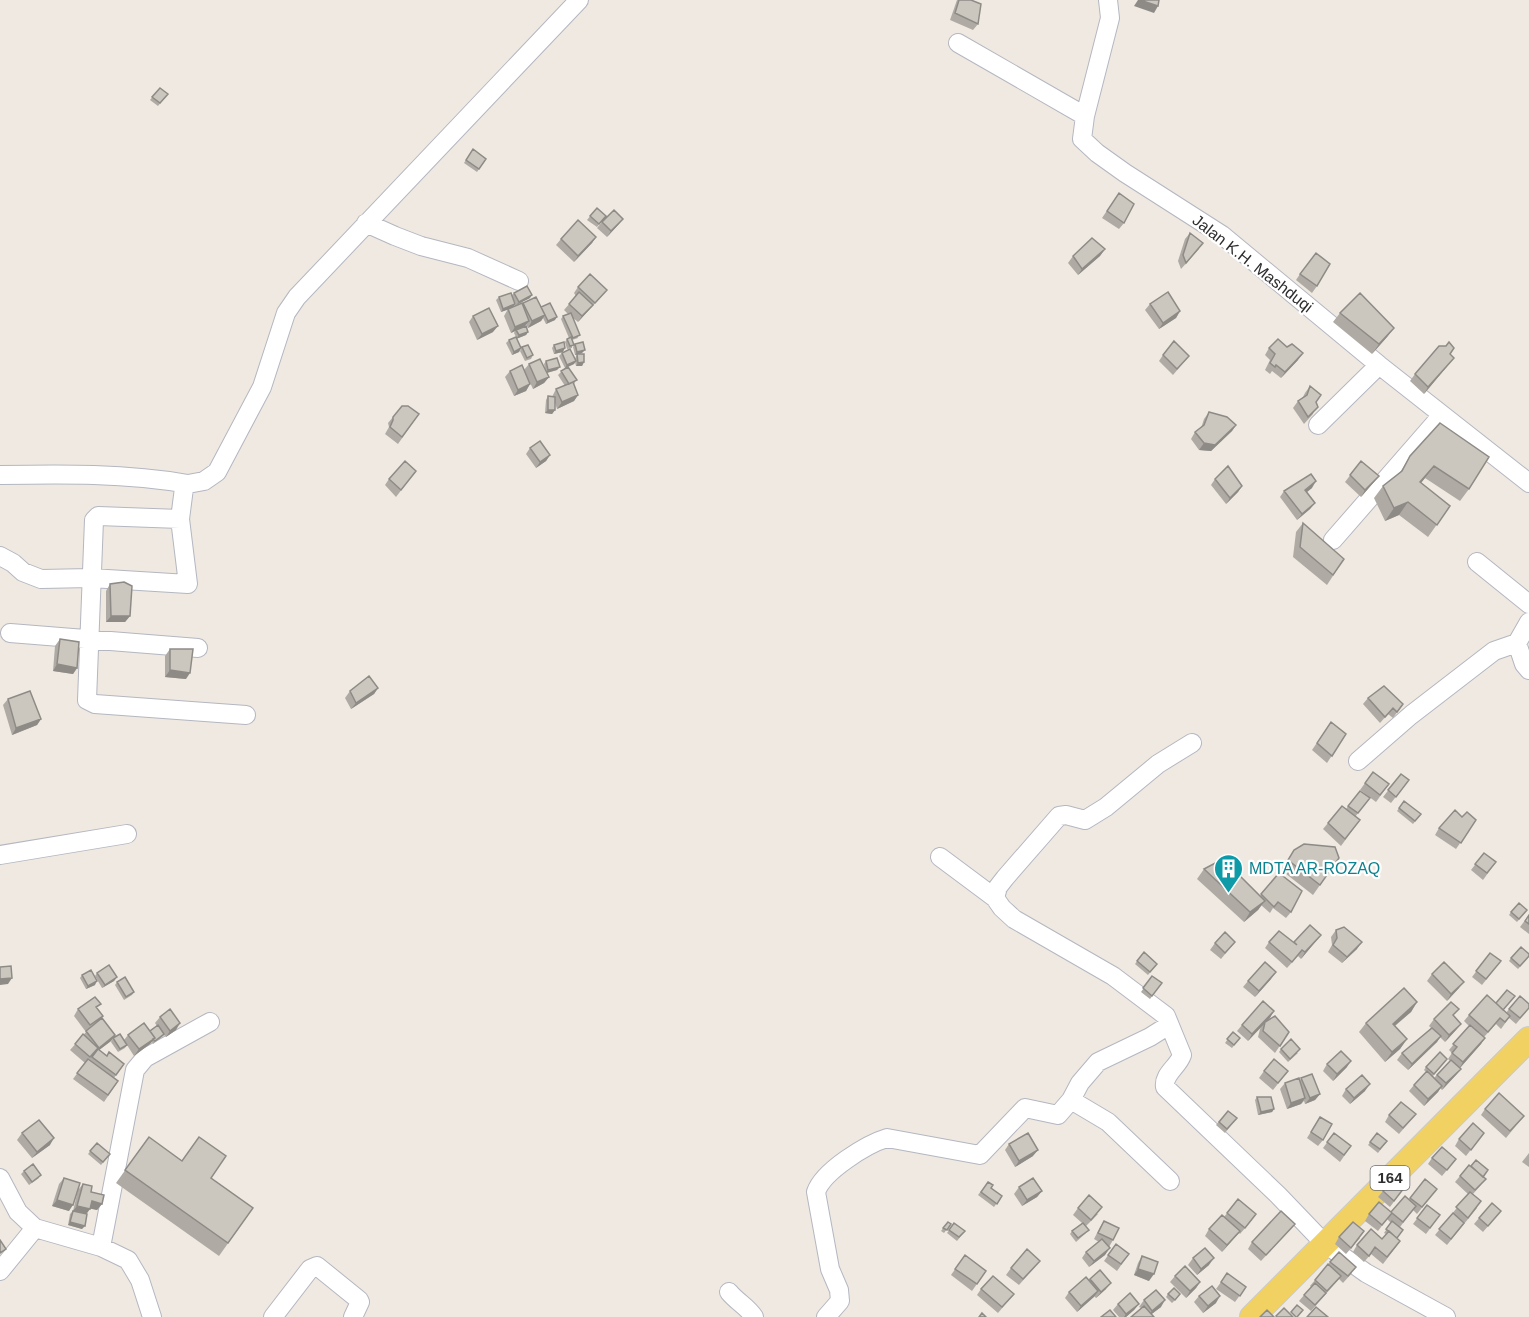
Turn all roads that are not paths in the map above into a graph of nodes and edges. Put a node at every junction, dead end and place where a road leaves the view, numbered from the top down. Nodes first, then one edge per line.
1 (579, 0) edge
2 (1108, 0) edge
3 (958, 43) dead end
4 (1085, 116) junction
5 (366, 223) junction
6 (519, 281) dead end
7 (1379, 365) junction
8 (1442, 415) junction
9 (1318, 425) dead end
10 (7, 474) edge
11 (1529, 483) edge
12 (188, 484) junction
13 (180, 519) junction
14 (1333, 540) dead end
15 (4, 558) edge
16 (1478, 562) dead end
17 (91, 578) junction
18 (1529, 604) edge
19 (1529, 622) edge
20 (10, 633) dead end
21 (89, 640) junction
22 (1518, 643) junction
23 (198, 648) dead end
24 (1529, 670) edge
25 (246, 716) dead end
26 (1192, 743) dead end
27 (1358, 761) dead end
28 (127, 834) dead end
29 (7, 854) edge
30 (940, 857) dead end
31 (995, 898) junction
32 (210, 1022) dead end
33 (1169, 1025) junction
34 (1525, 1050) edge
35 (1071, 1100) junction
36 (0, 1178) edge
37 (1170, 1180) dead end
38 (5, 1197) edge
39 (35, 1228) junction
40 (1324, 1243) junction
41 (101, 1247) junction
42 (0, 1271) edge
43 (729, 1292) dead end
44 (357, 1315) edge
45 (152, 1317) edge
46 (273, 1317) edge
47 (754, 1317) edge
48 (826, 1317) edge
49 (1252, 1317) edge
50 (1446, 1317) edge

1 - 5 street
2 - 4 street, Jalan K.H. Mashduqi
3 - 4 street
4 - 7 street, Jalan K.H. Mashduqi
5 - 6 street
5 - 12 street
7 - 8 street, Jalan K.H. Mashduqi
7 - 9 street
8 - 11 street, Jalan K.H. Mashduqi
8 - 14 street
10 - 12 street
12 - 13 street
13 - 17 street
13 - 17 street
15 - 17 street
16 - 18 street
17 - 21 street
19 - 22 street
20 - 21 street
21 - 23 street
21 - 25 street
22 - 24 street
22 - 27 street
26 - 31 street
28 - 29 street
30 - 31 street
31 - 33 street
32 - 41 street
33 - 35 street
33 - 40 street
34 - 40 main road, 164
35 - 37 street
35 - 48 street
36 - 38 street
38 - 39 street
39 - 41 street
39 - 42 street
40 - 49 main road, 164
40 - 50 street
41 - 45 street
43 - 47 street
44 - 46 street

